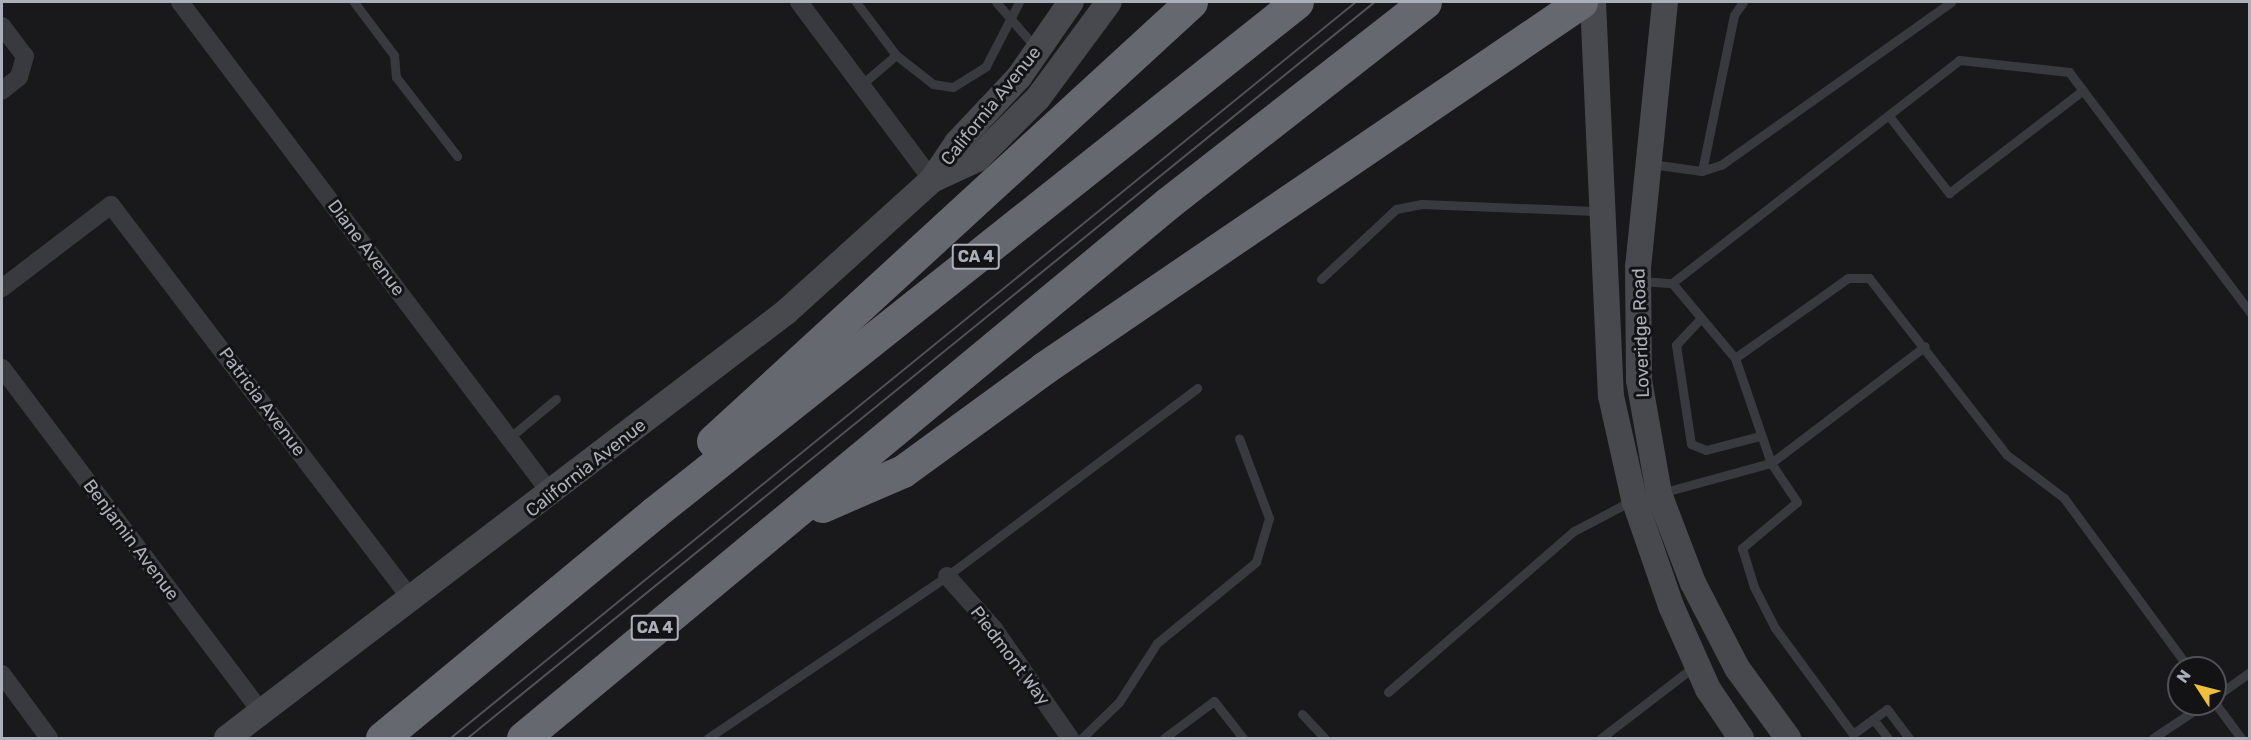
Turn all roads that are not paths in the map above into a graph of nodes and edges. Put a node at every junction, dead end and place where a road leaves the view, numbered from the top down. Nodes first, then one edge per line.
1 (180, 2) edge
2 (354, 2) edge
3 (799, 2) edge
4 (856, 2) edge
5 (996, 2) edge
6 (1019, 2) edge
7 (1071, 2) edge
8 (1109, 2) edge
9 (1191, 2) edge
10 (1297, 2) edge
11 (1425, 2) edge
12 (1581, 2) edge
13 (1593, 2) edge
14 (1665, 2) edge
15 (1743, 2) edge
16 (1951, 2) edge
17 (1013, 21) junction
18 (2, 26) edge
19 (1038, 50) junction
20 (896, 55) junction
21 (861, 85) junction
22 (2083, 90) junction
23 (2, 91) edge
24 (1889, 116) junction
25 (458, 156) dead end
26 (1649, 164) junction
27 (1702, 171) junction
28 (932, 180) junction
29 (1602, 211) junction
30 (1321, 279) dead end
31 (1638, 281) junction
32 (1672, 283) junction
33 (2, 288) edge
34 (2250, 312) edge
35 (1701, 318) junction
36 (1925, 346) junction
37 (1735, 358) junction
38 (2, 368) edge
39 (1197, 388) dead end
40 (556, 399) dead end
41 (1760, 436) junction
42 (509, 438) junction
43 (1239, 438) dead end
44 (1770, 463) junction
45 (552, 495) junction
46 (1646, 496) junction
47 (654, 513) junction
48 (789, 520) junction
49 (947, 576) junction
50 (412, 600) junction
51 (2180, 656) edge
52 (1697, 664) junction
53 (2250, 672) edge
54 (2, 674) edge
55 (2227, 688) edge
56 (1388, 692) dead end
57 (262, 713) junction
58 (1302, 714) dead end
59 (2186, 716) edge
60 (2225, 716) edge
61 (1873, 719) junction
62 (1853, 736) edge
63 (49, 738) edge
64 (227, 738) edge
65 (382, 738) edge
66 (523, 738) edge
67 (708, 738) edge
68 (1070, 738) edge
69 (1082, 738) edge
70 (1164, 738) edge
71 (1243, 738) edge
72 (1324, 738) edge
73 (1601, 738) edge
74 (1741, 738) edge
75 (1788, 738) edge
76 (1888, 738) edge
77 (1909, 738) edge
78 (2153, 738) edge
79 (2241, 738) edge

1 - 42 street, Diane Avenue
2 - 25 lane
3 - 21 street
4 - 20 lane
5 - 17 lane
6 - 17 lane
7 - 19 main road, California Avenue
8 - 28 main road, California Avenue
9 - 47 highway
10 - 47 highway, CA 4
11 - 48 highway, CA 4
12 - 48 highway
13 - 29 main road, Loveridge Road
14 - 26 main road, Loveridge Road
15 - 27 lane
16 - 27 lane
17 - 19 lane
17 - 20 lane
18 - 23 street
19 - 28 main road, California Avenue
20 - 21 lane
21 - 28 street
22 - 24 lane
22 - 24 lane
22 - 34 lane
24 - 32 lane
26 - 27 lane
26 - 31 main road, Loveridge Road
28 - 45 main road, California Avenue
29 - 30 lane
29 - 46 main road, Loveridge Road
31 - 32 lane
31 - 46 main road, Loveridge Road
32 - 35 lane
33 - 50 street, Patricia Avenue
35 - 37 lane
35 - 41 lane
36 - 37 lane
36 - 44 lane
36 - 51 lane
37 - 41 lane
38 - 57 street, Benjamin Avenue
39 - 49 lane
40 - 42 lane
41 - 44 lane
42 - 45 street, Diane Avenue
43 - 69 lane
44 - 46 lane
44 - 62 lane
45 - 50 main road, California Avenue
46 - 52 main road, Loveridge Road
46 - 56 lane
46 - 75 main road, Loveridge Road
47 - 65 highway, CA 4
48 - 66 highway, CA 4
49 - 67 lane
49 - 68 street, Piedmont Way
50 - 57 main road, California Avenue
52 - 73 lane
52 - 74 main road, Loveridge Road
53 - 55 lane
54 - 63 street
57 - 64 main road, California Avenue
58 - 72 lane
59 - 78 lane
60 - 79 lane
61 - 62 lane
61 - 76 lane
61 - 77 lane
70 - 71 lane

